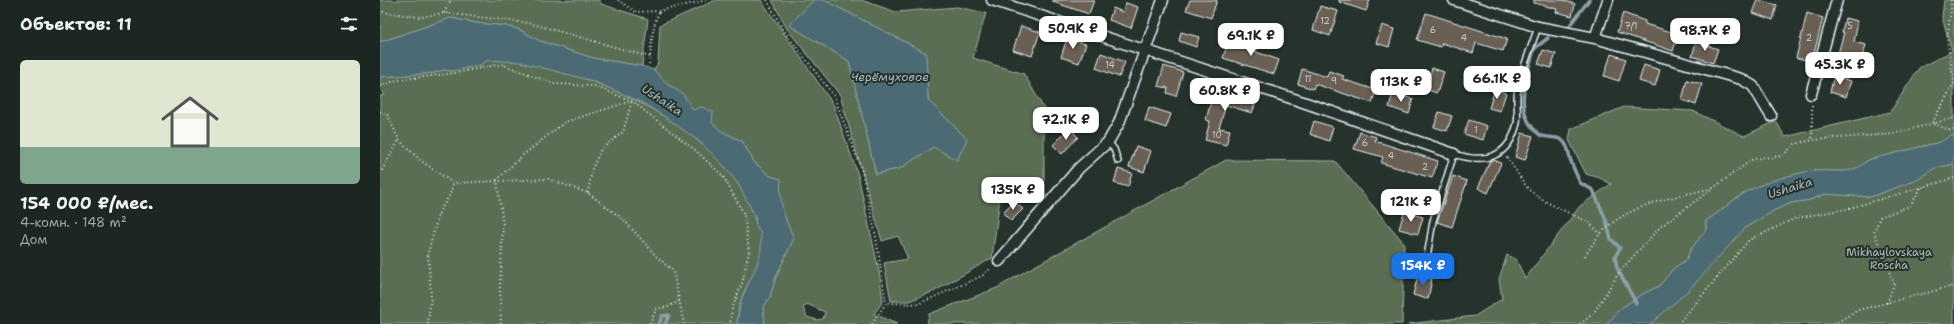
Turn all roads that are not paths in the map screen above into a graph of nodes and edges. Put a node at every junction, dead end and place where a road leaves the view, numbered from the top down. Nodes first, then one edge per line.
1 (992, 0) edge
2 (1163, 0) edge
3 (1454, 0) edge
4 (1608, 0) edge
5 (1836, 0) edge
6 (1538, 28) junction
7 (1595, 38) junction
8 (1145, 51) junction
9 (1811, 94) road end
10 (1771, 116) dead end
11 (1108, 142) junction
12 (1454, 154) junction
13 (1118, 161) dead end
14 (999, 261) road end
15 (1433, 264) dead end

1 - 8 street
2 - 8 street
3 - 6 street
4 - 7 street
5 - 9 street
6 - 7 street
6 - 12 lane
7 - 10 street
8 - 11 street
8 - 12 street
11 - 13 lane
11 - 14 street
12 - 15 lane

